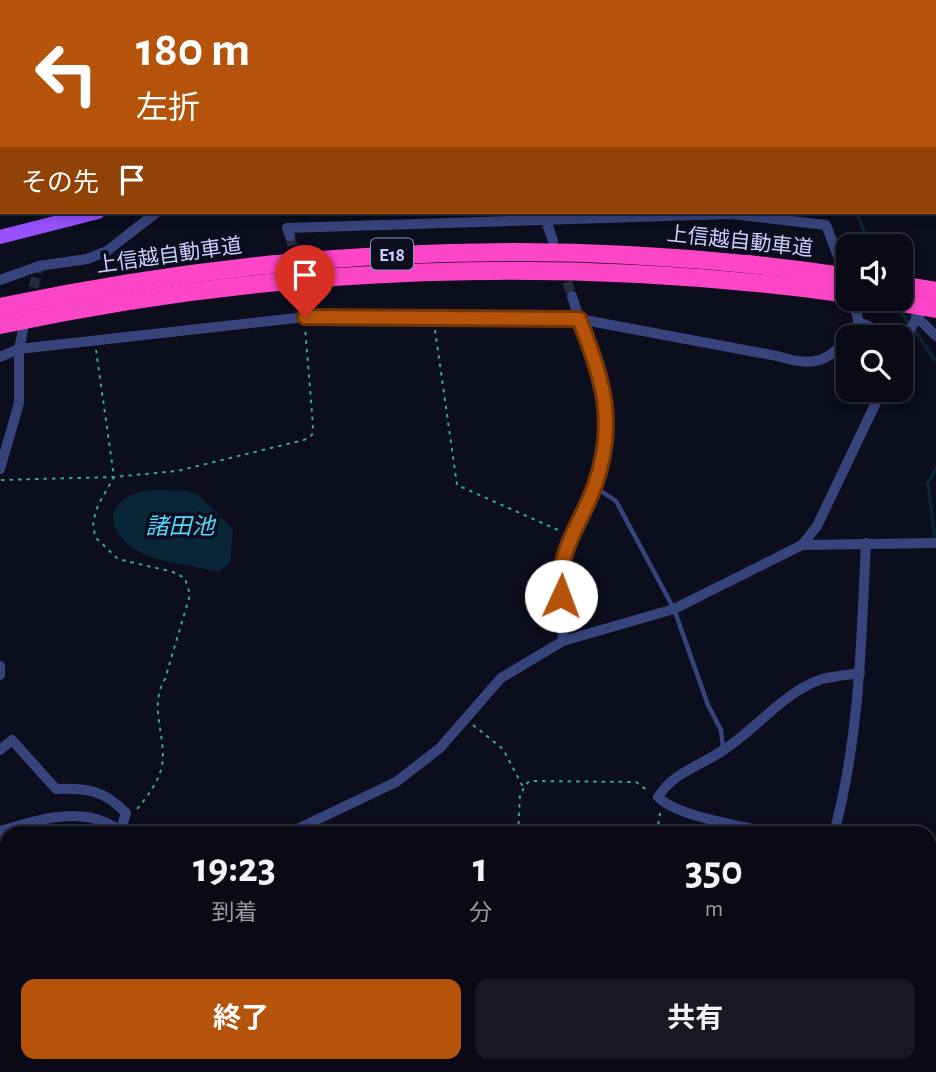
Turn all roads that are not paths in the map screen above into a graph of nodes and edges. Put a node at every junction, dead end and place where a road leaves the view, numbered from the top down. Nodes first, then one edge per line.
1 (154, 214) edge
2 (64, 216) edge
3 (544, 216) edge
4 (290, 236) dead end
5 (0, 237) edge
6 (553, 241) dead end
7 (836, 245) edge
8 (786, 277) junction
9 (836, 277) edge
10 (0, 280) edge
11 (913, 287) edge
12 (836, 290) edge
13 (936, 290) edge
14 (303, 292) tunnel mouth
15 (572, 296) tunnel mouth
16 (913, 305) edge
17 (0, 307) edge
18 (936, 309) edge
19 (856, 311) edge
20 (916, 316) junction
21 (305, 317) junction
22 (579, 319) junction
23 (859, 322) junction
24 (865, 325) edge
25 (910, 325) edge
26 (0, 326) edge
27 (23, 330) dead end
28 (936, 336) edge
29 (19, 349) junction
30 (0, 357) edge
31 (876, 402) edge
32 (0, 469) edge
33 (594, 487) junction
34 (866, 543) junction
35 (936, 543) edge
36 (802, 545) junction
37 (674, 609) junction
38 (564, 641) junction
39 (0, 666) edge
40 (860, 673) junction
41 (0, 675) edge
42 (0, 750) edge
43 (723, 751) junction
44 (15, 826) edge
45 (112, 826) edge
46 (125, 826) edge
47 (304, 826) edge
48 (746, 826) edge
49 (836, 826) edge

1 - 10 street
2 - 5 main road
3 - 4 street
3 - 6 street
3 - 7 street
8 - 9 highway, 上信越自動車道 / E18
8 - 12 highway, 上信越自動車道 / E18
8 - 17 highway, 上信越自動車道 / E18
8 - 26 highway, 上信越自動車道 / E18
11 - 13 highway
13 - 20 street
14 - 21 street
15 - 22 street
16 - 18 highway
19 - 23 street
20 - 25 street
20 - 28 street
21 - 22 street
21 - 29 street
22 - 23 street
22 - 33 street
23 - 24 street
27 - 29 street
29 - 30 street
29 - 32 street
31 - 36 street
33 - 37 lane
33 - 38 street
34 - 35 street
34 - 36 street
34 - 40 street
36 - 37 street
37 - 38 street
37 - 43 lane
38 - 47 street
39 - 41 street
40 - 43 street
40 - 49 street
42 - 46 street
43 - 48 street
44 - 45 street

